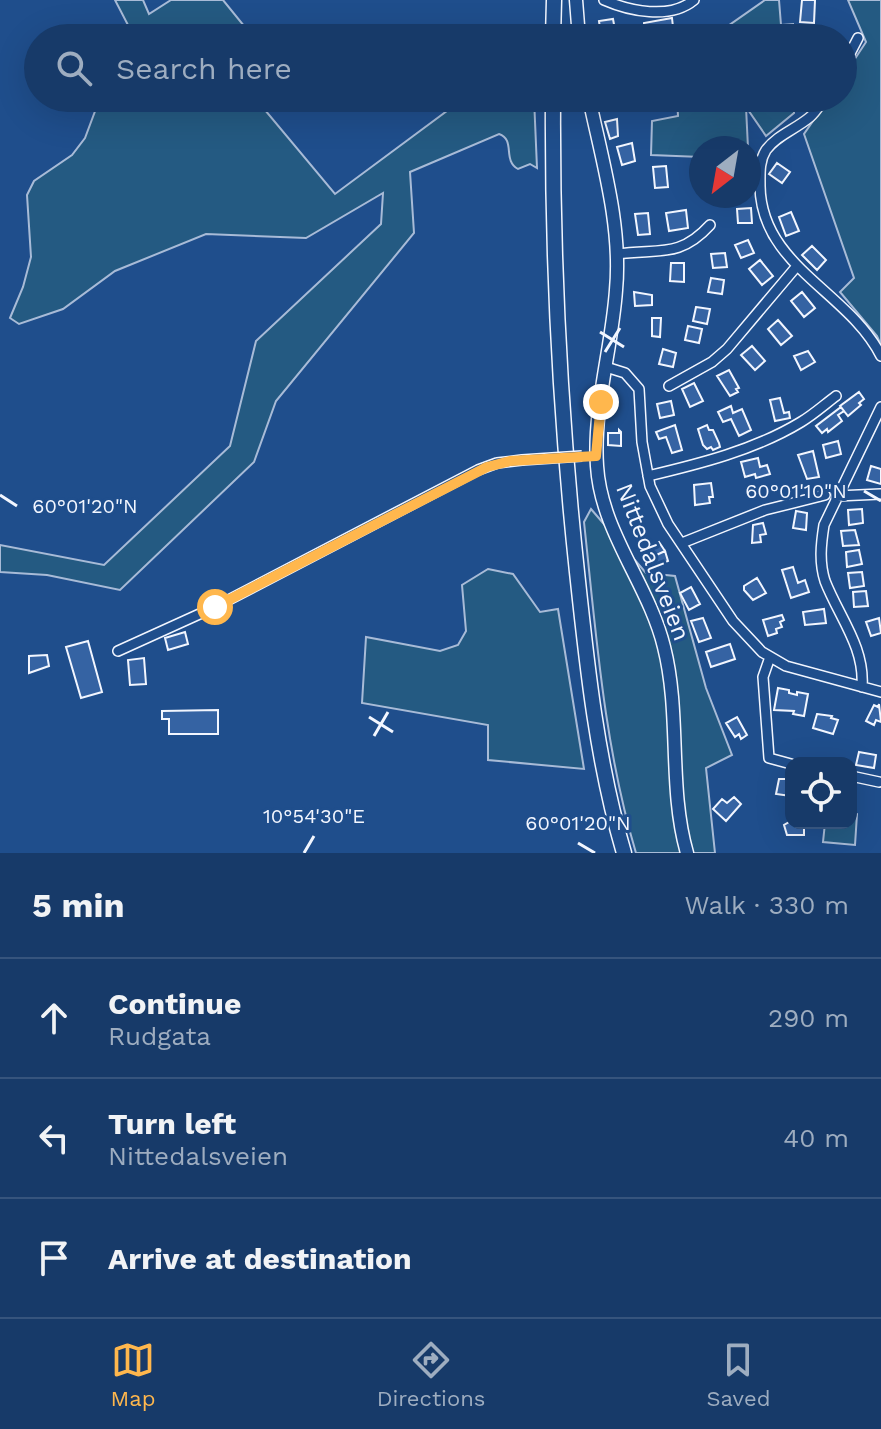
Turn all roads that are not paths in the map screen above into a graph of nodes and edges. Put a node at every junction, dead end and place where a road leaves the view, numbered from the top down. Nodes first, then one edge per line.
1 (546, 0) edge
2 (554, 0) edge
3 (576, 0) edge
4 (604, 0) edge
5 (694, 0) edge
6 (545, 24) edge
7 (553, 24) edge
8 (578, 24) edge
9 (544, 112) edge
10 (553, 112) edge
11 (592, 112) edge
12 (815, 112) edge
13 (710, 225) dead end
14 (617, 254) junction
15 (797, 266) junction
16 (881, 356) edge
17 (606, 367) junction
18 (669, 386) dead end
19 (836, 396) dead end
20 (881, 407) edge
21 (596, 456) junction
22 (648, 476) junction
23 (881, 494) edge
24 (825, 495) dead end
25 (837, 496) junction
26 (682, 543) junction
27 (118, 651) dead end
28 (770, 657) junction
29 (862, 687) junction
30 (881, 692) edge
31 (785, 762) edge
32 (857, 777) edge
33 (879, 782) dead end
34 (616, 853) edge
35 (624, 853) edge
36 (687, 853) edge

1 - 6 highway
2 - 7 highway
3 - 8 main road
4 - 5 street
9 - 34 highway
10 - 35 highway
11 - 14 main road, Nittedalsveien
12 - 15 street
13 - 14 street
14 - 17 main road, Nittedalsveien
15 - 16 street
15 - 18 street
17 - 21 main road, Nittedalsveien
17 - 22 street
19 - 22 street
20 - 25 street
21 - 27 street, bridge
21 - 36 main road, Nittedalsveien
22 - 26 street
23 - 25 street
24 - 26 street
25 - 29 street
26 - 28 street
28 - 29 street
28 - 31 street
29 - 30 street
32 - 33 street

